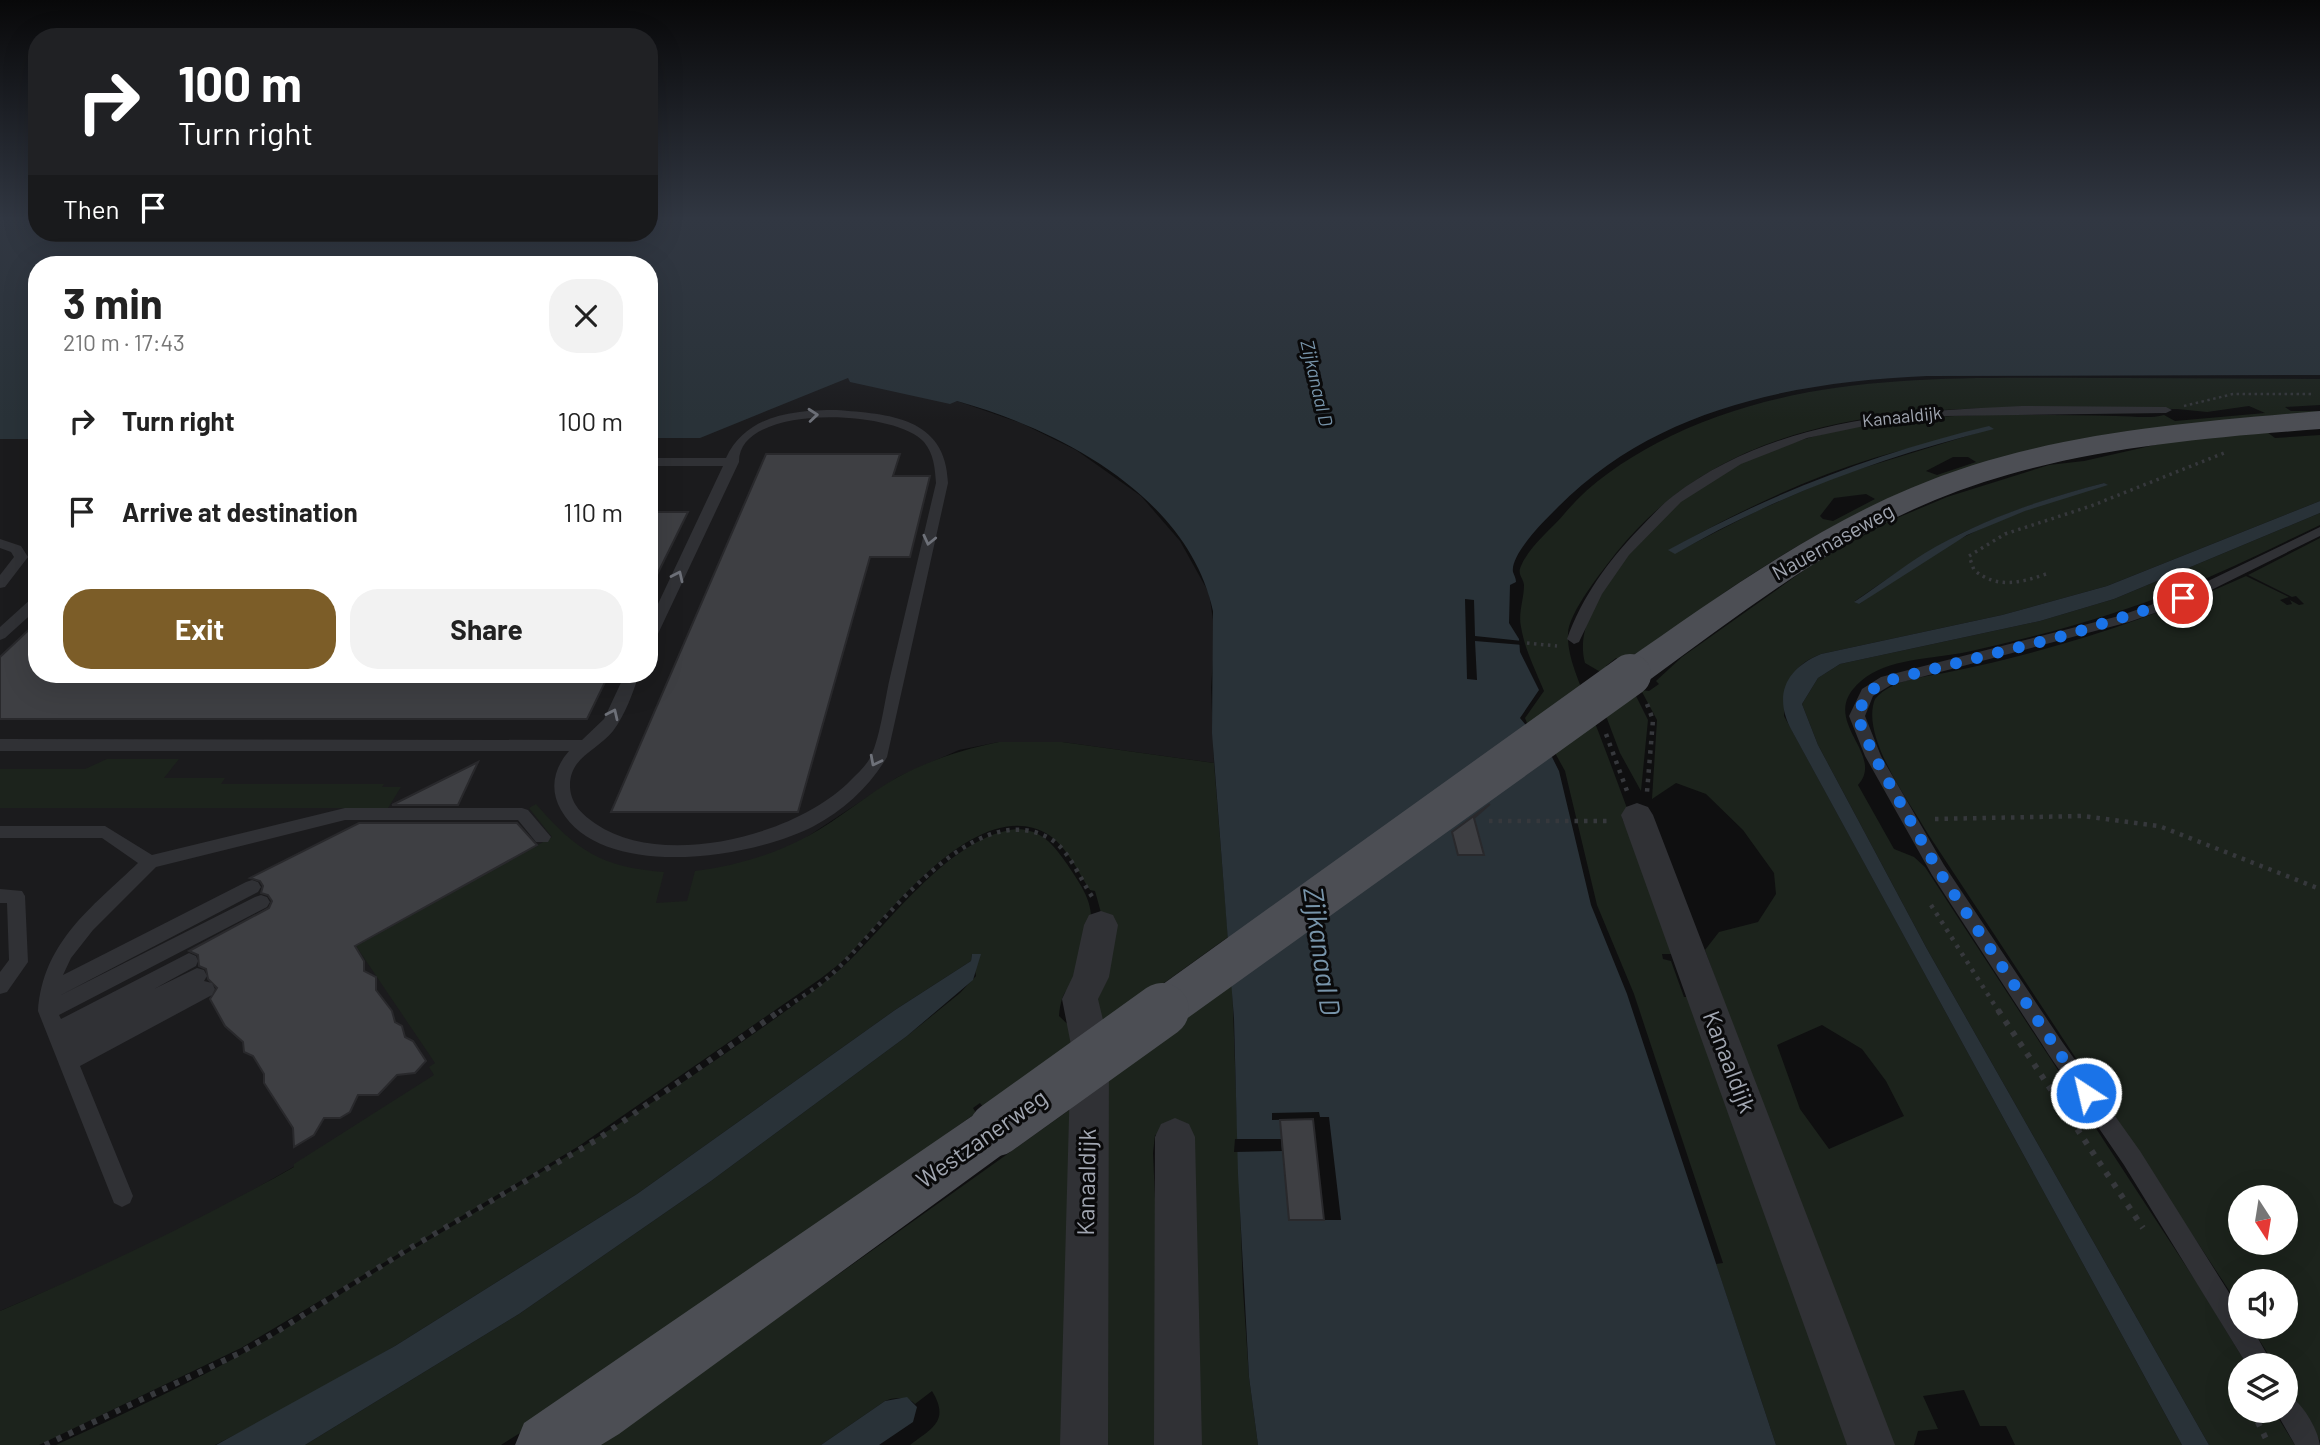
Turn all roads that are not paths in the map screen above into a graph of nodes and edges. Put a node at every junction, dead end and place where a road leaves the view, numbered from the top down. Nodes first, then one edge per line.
1 (2166, 411) road end
2 (2320, 420) edge
3 (658, 462) edge
4 (733, 462) junction
5 (2320, 531) edge
6 (0, 543) edge
7 (0, 584) edge
8 (28, 609) edge
9 (658, 619) edge
10 (0, 635) edge
11 (1569, 643) road end
12 (628, 683) edge
13 (582, 745) junction
14 (0, 746) edge
15 (1630, 813) road end
16 (1415, 829) joint
17 (0, 832) edge
18 (542, 837) dead end
19 (150, 862) junction
20 (0, 896) edge
21 (1101, 925) road end
22 (0, 986) edge
23 (50, 991) junction
24 (48, 1011) junction
25 (62, 1047) junction
26 (1175, 1137) dead end
27 (122, 1196) dead end
28 (2254, 1353) edge
29 (2296, 1423) edge
30 (546, 1445) edge
31 (1084, 1445) edge
32 (1178, 1445) edge
33 (1871, 1445) edge
34 (2309, 1445) edge

1 - 11 lane, Kanaaldijk
2 - 16 main road, Nauernaseweg, bridge
3 - 4 lane
9 -> 4 lane
4 -> 13 lane
5 - 28 lane
6 - 7 lane
8 - 10 lane
13 -> 12 lane
13 - 14 lane
15 - 33 street, Kanaaldijk
16 - 30 main road, Westzanerweg, bridge
17 - 19 lane
18 - 19 lane
19 - 23 lane
20 - 22 lane
21 - 31 street, Kanaaldijk
23 - 24 lane
23 - 24 lane
24 - 25 lane
25 - 25 lane
25 - 27 lane
26 - 32 street
29 - 34 lane

